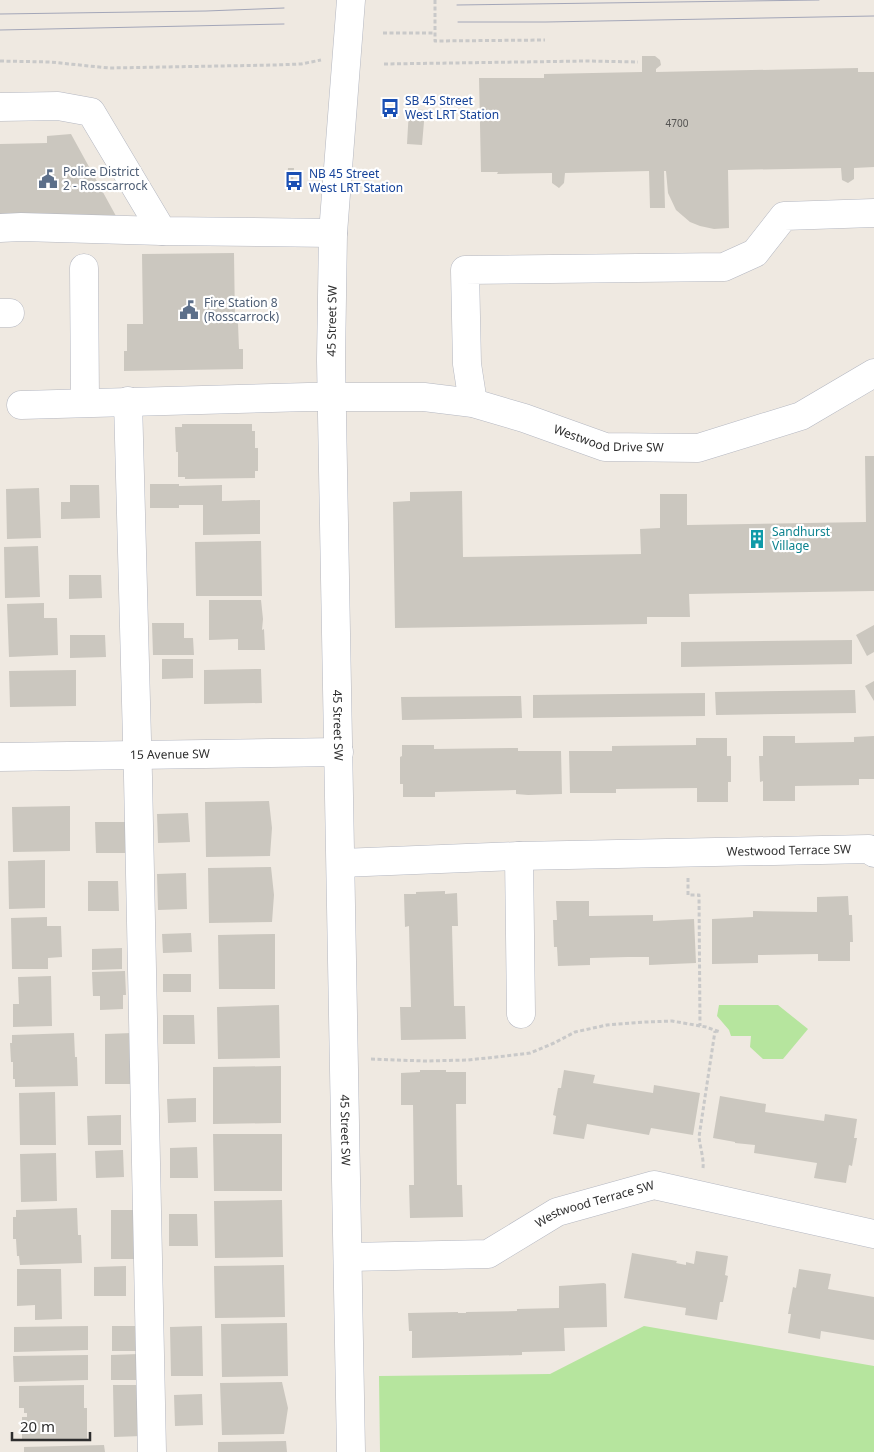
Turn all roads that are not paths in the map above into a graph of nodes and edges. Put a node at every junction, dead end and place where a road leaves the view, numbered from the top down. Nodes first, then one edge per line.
1 (351, 0) edge
2 (0, 107) edge
3 (874, 213) edge
4 (0, 228) edge
5 (162, 231) junction
6 (333, 233) junction
7 (84, 268) dead end
8 (874, 373) edge
9 (331, 397) junction
10 (128, 401) junction
11 (85, 402) junction
12 (473, 403) junction
13 (22, 405) dead end
14 (339, 752) junction
15 (138, 755) junction
16 (0, 757) edge
17 (874, 853) edge
18 (519, 856) junction
19 (341, 862) junction
20 (521, 1014) dead end
21 (874, 1234) edge
22 (349, 1257) junction
23 (152, 1452) edge
24 (352, 1452) edge

1 - 6 street, 45 Street SW
2 - 5 street
3 - 12 street
4 - 5 street
5 - 6 street
6 - 9 street, 45 Street SW
7 - 11 street
8 - 12 street, Westwood Drive SW
9 - 10 street, Westwood Drive SW
9 - 12 street, Westwood Drive SW
9 - 14 street, 45 Street SW
10 - 11 street, Westwood Drive SW
10 - 15 street
11 - 13 street, Westwood Drive SW
14 - 15 street, 15 Avenue SW
14 - 19 street, 45 Street SW
15 - 16 street, 15 Avenue SW
15 - 23 street
17 - 18 street, Westwood Terrace SW
18 - 19 street, Westwood Terrace SW
18 - 20 street
19 - 22 street, 45 Street SW
21 - 22 street, Westwood Terrace SW
22 - 24 street, 45 Street SW

